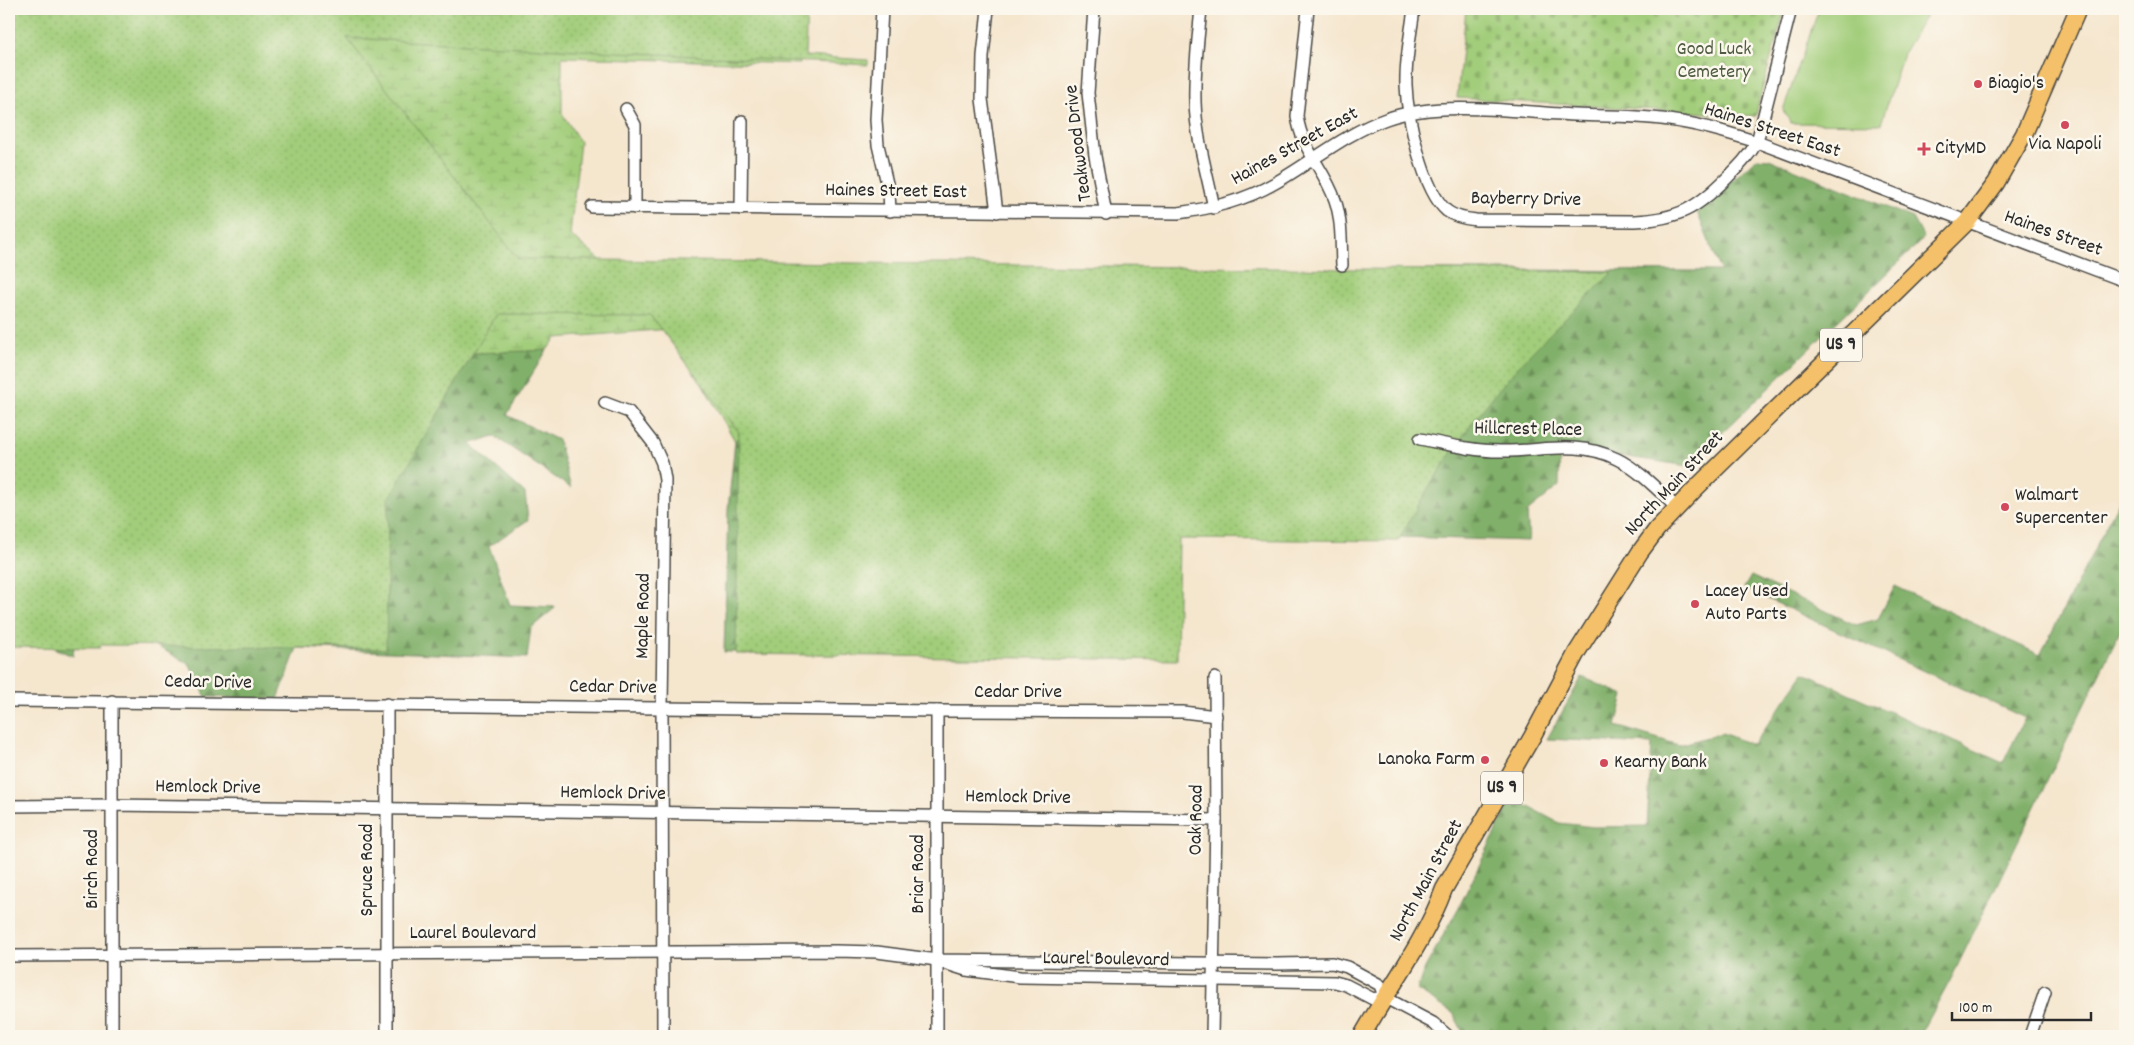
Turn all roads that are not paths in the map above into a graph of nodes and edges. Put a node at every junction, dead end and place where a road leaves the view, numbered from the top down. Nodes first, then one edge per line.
1 (882, 9) edge
2 (988, 9) edge
3 (1094, 9) edge
4 (1201, 9) edge
5 (1308, 9) edge
6 (1414, 9) edge
7 (1791, 9) edge
8 (2078, 9) edge
9 (626, 109) dead end
10 (1409, 112) junction
11 (742, 121) dead end
12 (1757, 142) junction
13 (1314, 160) junction
14 (592, 207) dead end
15 (635, 208) junction
16 (1214, 208) junction
17 (741, 209) junction
18 (890, 211) junction
19 (997, 212) junction
20 (1106, 214) junction
21 (1968, 221) junction
22 (1342, 265) dead end
23 (2125, 281) edge
24 (605, 403) dead end
25 (1420, 439) dead end
26 (1676, 508) junction
27 (1215, 678) dead end
28 (9, 701) edge
29 (112, 701) junction
30 (387, 704) junction
31 (662, 707) junction
32 (937, 711) junction
33 (1216, 716) junction
34 (111, 805) junction
35 (9, 806) edge
36 (386, 810) junction
37 (662, 813) junction
38 (938, 815) junction
39 (1216, 820) junction
40 (663, 952) junction
41 (387, 953) junction
42 (112, 955) junction
43 (9, 956) edge
44 (937, 960) junction
45 (1213, 963) junction
46 (1277, 964) junction
47 (1213, 980) junction
48 (1276, 981) junction
49 (2045, 992) dead end
50 (1384, 997) junction
51 (112, 1036) edge
52 (387, 1036) edge
53 (663, 1036) edge
54 (938, 1036) edge
55 (1212, 1036) edge
56 (1362, 1036) edge
57 (1448, 1036) edge
58 (2030, 1036) edge

1 - 18 street
2 - 19 street
3 - 20 street, Teakwood Drive
4 - 16 street
5 - 13 street
6 - 10 street, Bayberry Drive
7 - 12 street
8 - 21 highway, North Main Street / US 9
9 - 15 street
10 - 12 street, Haines Street East
10 - 12 street, Bayberry Drive
10 - 13 street, Haines Street East
11 - 17 street
12 - 21 street, Haines Street East
13 - 16 street, Haines Street East
13 - 22 street
14 - 15 street, Haines Street East
15 - 17 street, Haines Street East
16 - 20 street, Haines Street East
17 - 18 street, Haines Street East
18 - 19 street, Haines Street East
19 - 20 street, Haines Street East
21 - 23 street, Haines Street
21 - 26 highway, North Main Street / US 9
24 - 31 street, Maple Road
25 - 26 street, Hillcrest Place
26 - 50 highway, North Main Street / US 9
27 - 33 street, Oak Road
28 - 29 street, Cedar Drive
29 - 30 street, Cedar Drive
29 - 34 street, Birch Road
30 - 31 street, Cedar Drive
30 - 36 street, Spruce Road
31 - 32 street, Cedar Drive
31 - 37 street, Maple Road
32 - 33 street, Cedar Drive
32 - 38 street, Briar Road
33 - 39 street, Oak Road
34 - 35 street, Hemlock Drive
34 - 36 street, Hemlock Drive
34 - 42 street, Birch Road
36 - 37 street, Hemlock Drive
36 - 41 street, Spruce Road
37 - 38 street, Hemlock Drive
37 - 40 street, Maple Road
38 - 39 street, Hemlock Drive
38 - 44 street, Briar Road
39 - 45 street, Oak Road
40 - 41 street, Laurel Boulevard
40 - 44 street, Laurel Boulevard
40 - 53 street, Maple Road
41 - 42 street, Laurel Boulevard
41 - 52 street, Spruce Road
42 - 43 street, Laurel Boulevard
42 - 51 street, Birch Road
44 - 45 street, Laurel Boulevard
44 - 47 street, Laurel Boulevard
44 - 54 street, Briar Road
45 - 46 street, Laurel Boulevard
45 - 47 street, Oak Road
46 - 48 street
46 - 50 street, Laurel Boulevard
47 - 48 street, Laurel Boulevard
47 - 55 street, Oak Road
48 - 50 street, Laurel Boulevard
49 - 58 street
50 - 56 highway, North Main Street / US 9
50 - 57 street, Laurel Boulevard

